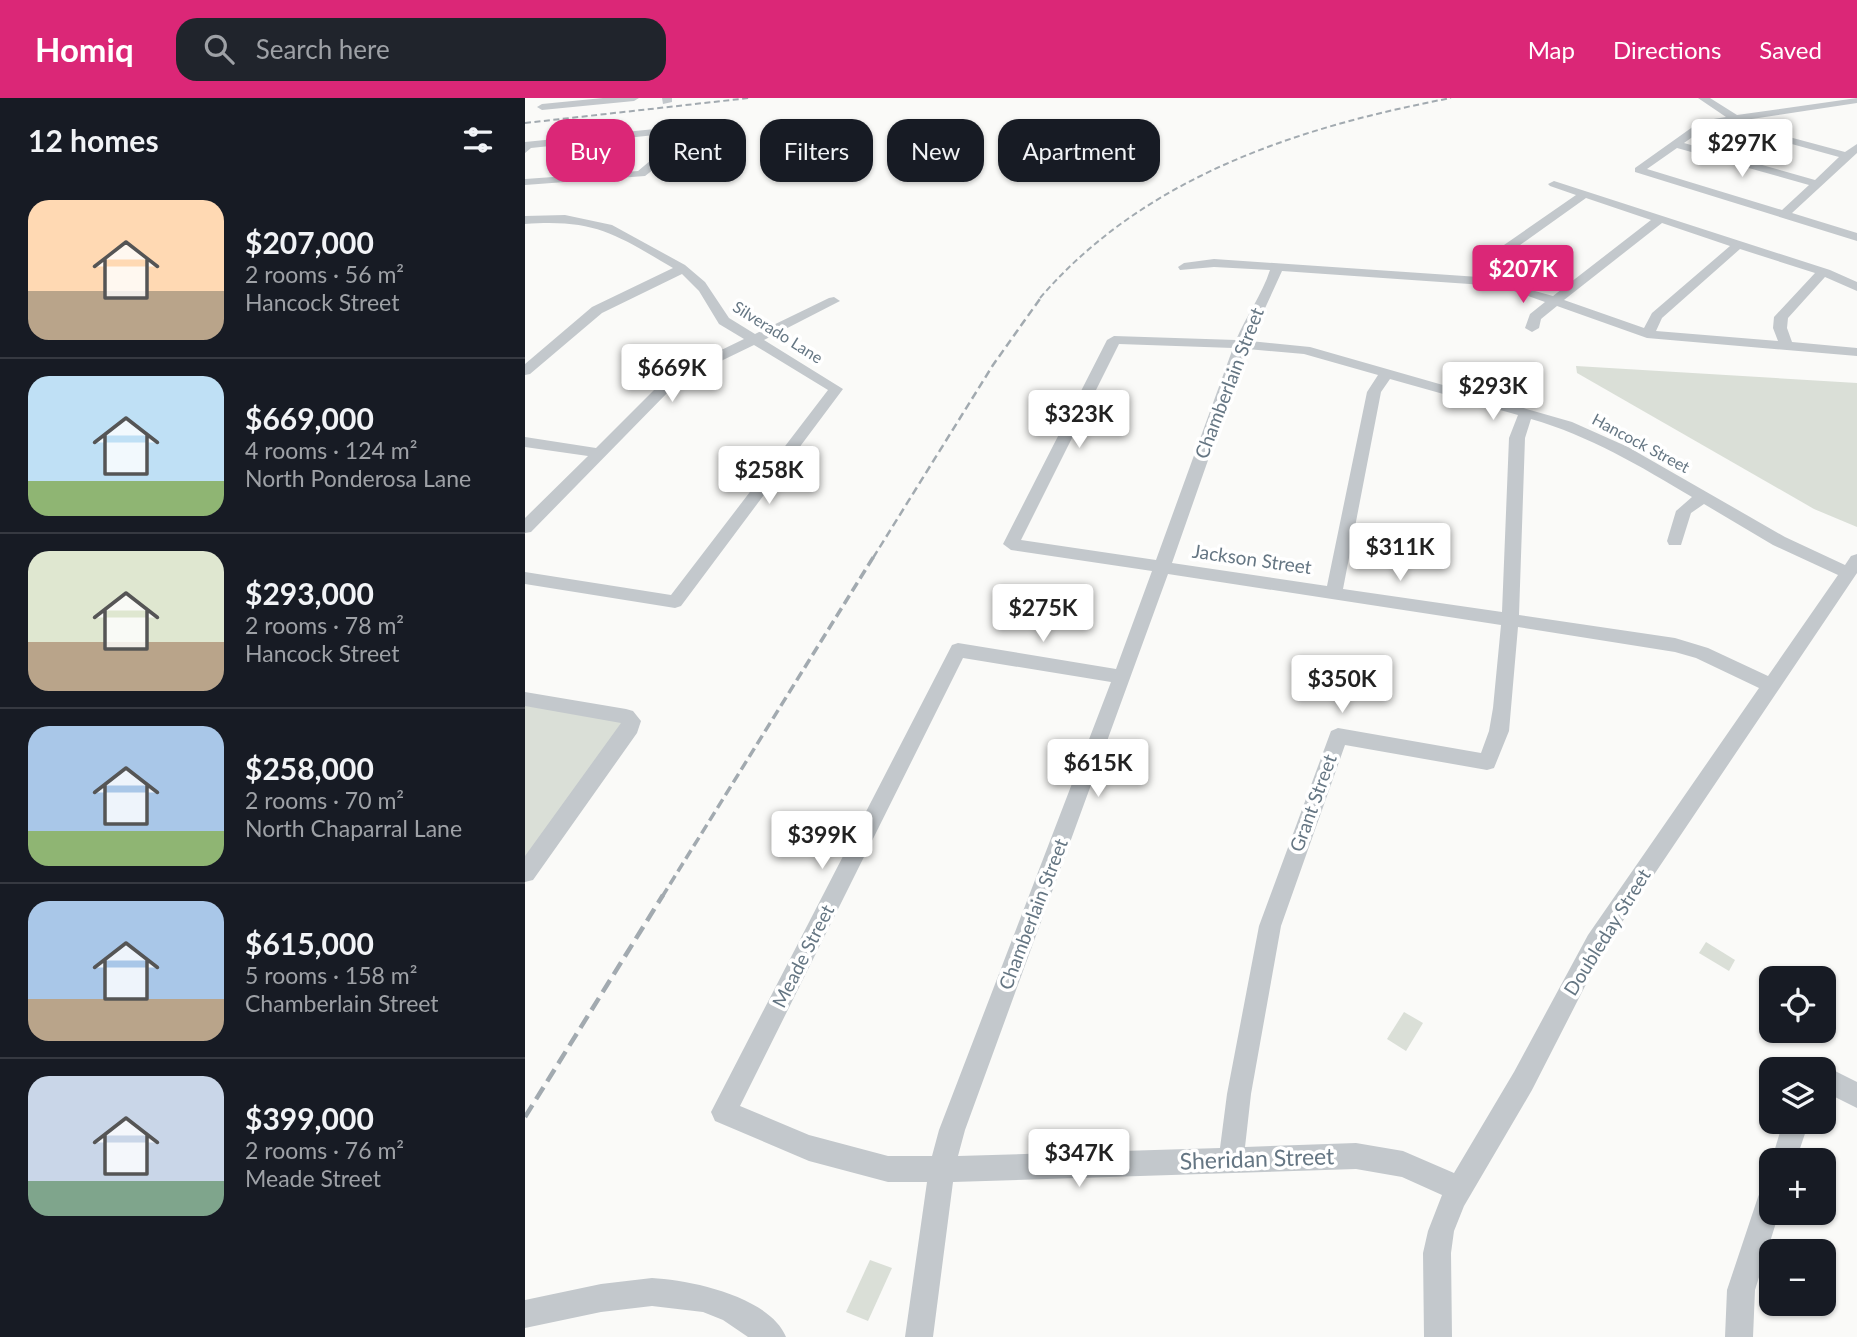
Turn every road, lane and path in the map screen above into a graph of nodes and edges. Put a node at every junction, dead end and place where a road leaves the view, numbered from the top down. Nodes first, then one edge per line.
1 (634, 98) edge
2 (1703, 98) edge
3 (1857, 100) edge
4 (542, 107) edge
5 (1735, 118) junction
6 (1676, 144) junction
7 (1857, 147) edge
8 (526, 148) edge
9 (1847, 156) junction
10 (525, 182) edge
11 (1554, 184) dead end
12 (1817, 184) junction
13 (1585, 194) junction
14 (1783, 215) junction
15 (1660, 219) junction
16 (525, 220) edge
17 (1857, 237) edge
18 (1739, 244) junction
19 (1277, 267) junction
20 (1184, 268) dead end
21 (683, 270) junction
22 (1823, 272) junction
23 (1484, 281) junction
24 (1857, 287) edge
25 (834, 301) dead end
26 (1554, 302) junction
27 (1532, 328) dead end
28 (1647, 334) junction
29 (754, 340) junction
30 (1241, 344) junction
31 (1787, 346) junction
32 (1857, 352) edge
33 (525, 372) edge
34 (1387, 373) junction
35 (836, 389) joint
36 (1525, 413) junction
37 (525, 442) edge
38 (597, 453) junction
39 (1703, 498) junction
40 (525, 528) edge
41 (1675, 541) dead end
42 (1011, 544) joint
43 (1160, 566) junction
44 (1852, 566) edge
45 (525, 578) edge
46 (1333, 592) junction
47 (675, 602) joint
48 (1508, 620) junction
49 (1122, 677) junction
50 (1770, 685) junction
51 (525, 699) edge
52 (525, 873) edge
53 (1836, 1084) edge
54 (1857, 1096) edge
55 (723, 1112) joint
56 (1231, 1160) junction
57 (942, 1168) junction
58 (1459, 1189) junction
59 (1762, 1225) edge
60 (525, 1314) edge
61 (772, 1337) edge
62 (919, 1337) edge
63 (1439, 1337) edge
64 (1739, 1337) edge

1 - 4 street
2 - 5 street
3 - 5 street
5 - 6 street
5 - 9 street
6 - 12 street
6 - 14 street
7 - 9 street
8 - 10 street
9 - 12 street
11 - 13 street
12 - 14 street
13 - 15 street
13 - 23 street
14 - 17 street
15 - 18 street
15 - 26 street
16 - 21 street, Silverado Lane
18 - 22 street
18 - 28 street
19 - 20 street
19 - 23 street
19 - 30 street, Chamberlain Street
21 - 29 street, Silverado Lane
21 - 33 street
22 - 24 street
22 - 31 street
23 - 26 street
25 - 29 street
26 - 27 street
26 - 28 street
28 - 31 street
29 - 35 street, Silverado Lane
29 - 38 street
30 - 34 street, Hancock Street
30 - 42 street, Hancock Street
30 - 43 street, Chamberlain Street
31 - 32 street
34 - 36 street, Hancock Street
34 - 46 street
35 - 47 street
36 - 39 street, Hancock Street
36 - 48 street, Grant Street
37 - 38 street
38 - 40 street
39 - 41 street
39 - 44 street, Hancock Street
42 - 43 street, Jackson Street
43 - 46 street, Jackson Street
43 - 49 street, Chamberlain Street
44 - 50 street, Doubleday Street
45 - 47 street
46 - 48 street, Jackson Street
48 - 50 street, Jackson Street
48 - 56 street, Grant Street
49 - 55 street, Meade Street
49 - 57 street, Chamberlain Street
50 - 58 street, Doubleday Street
51 - 52 street
53 - 54 street
55 - 57 street, Sheridan Street
56 - 57 street, Sheridan Street
56 - 58 street, Sheridan Street
57 - 62 street, Chamberlain Street
58 - 63 street, Doubleday Street
59 - 64 street
60 - 61 street

